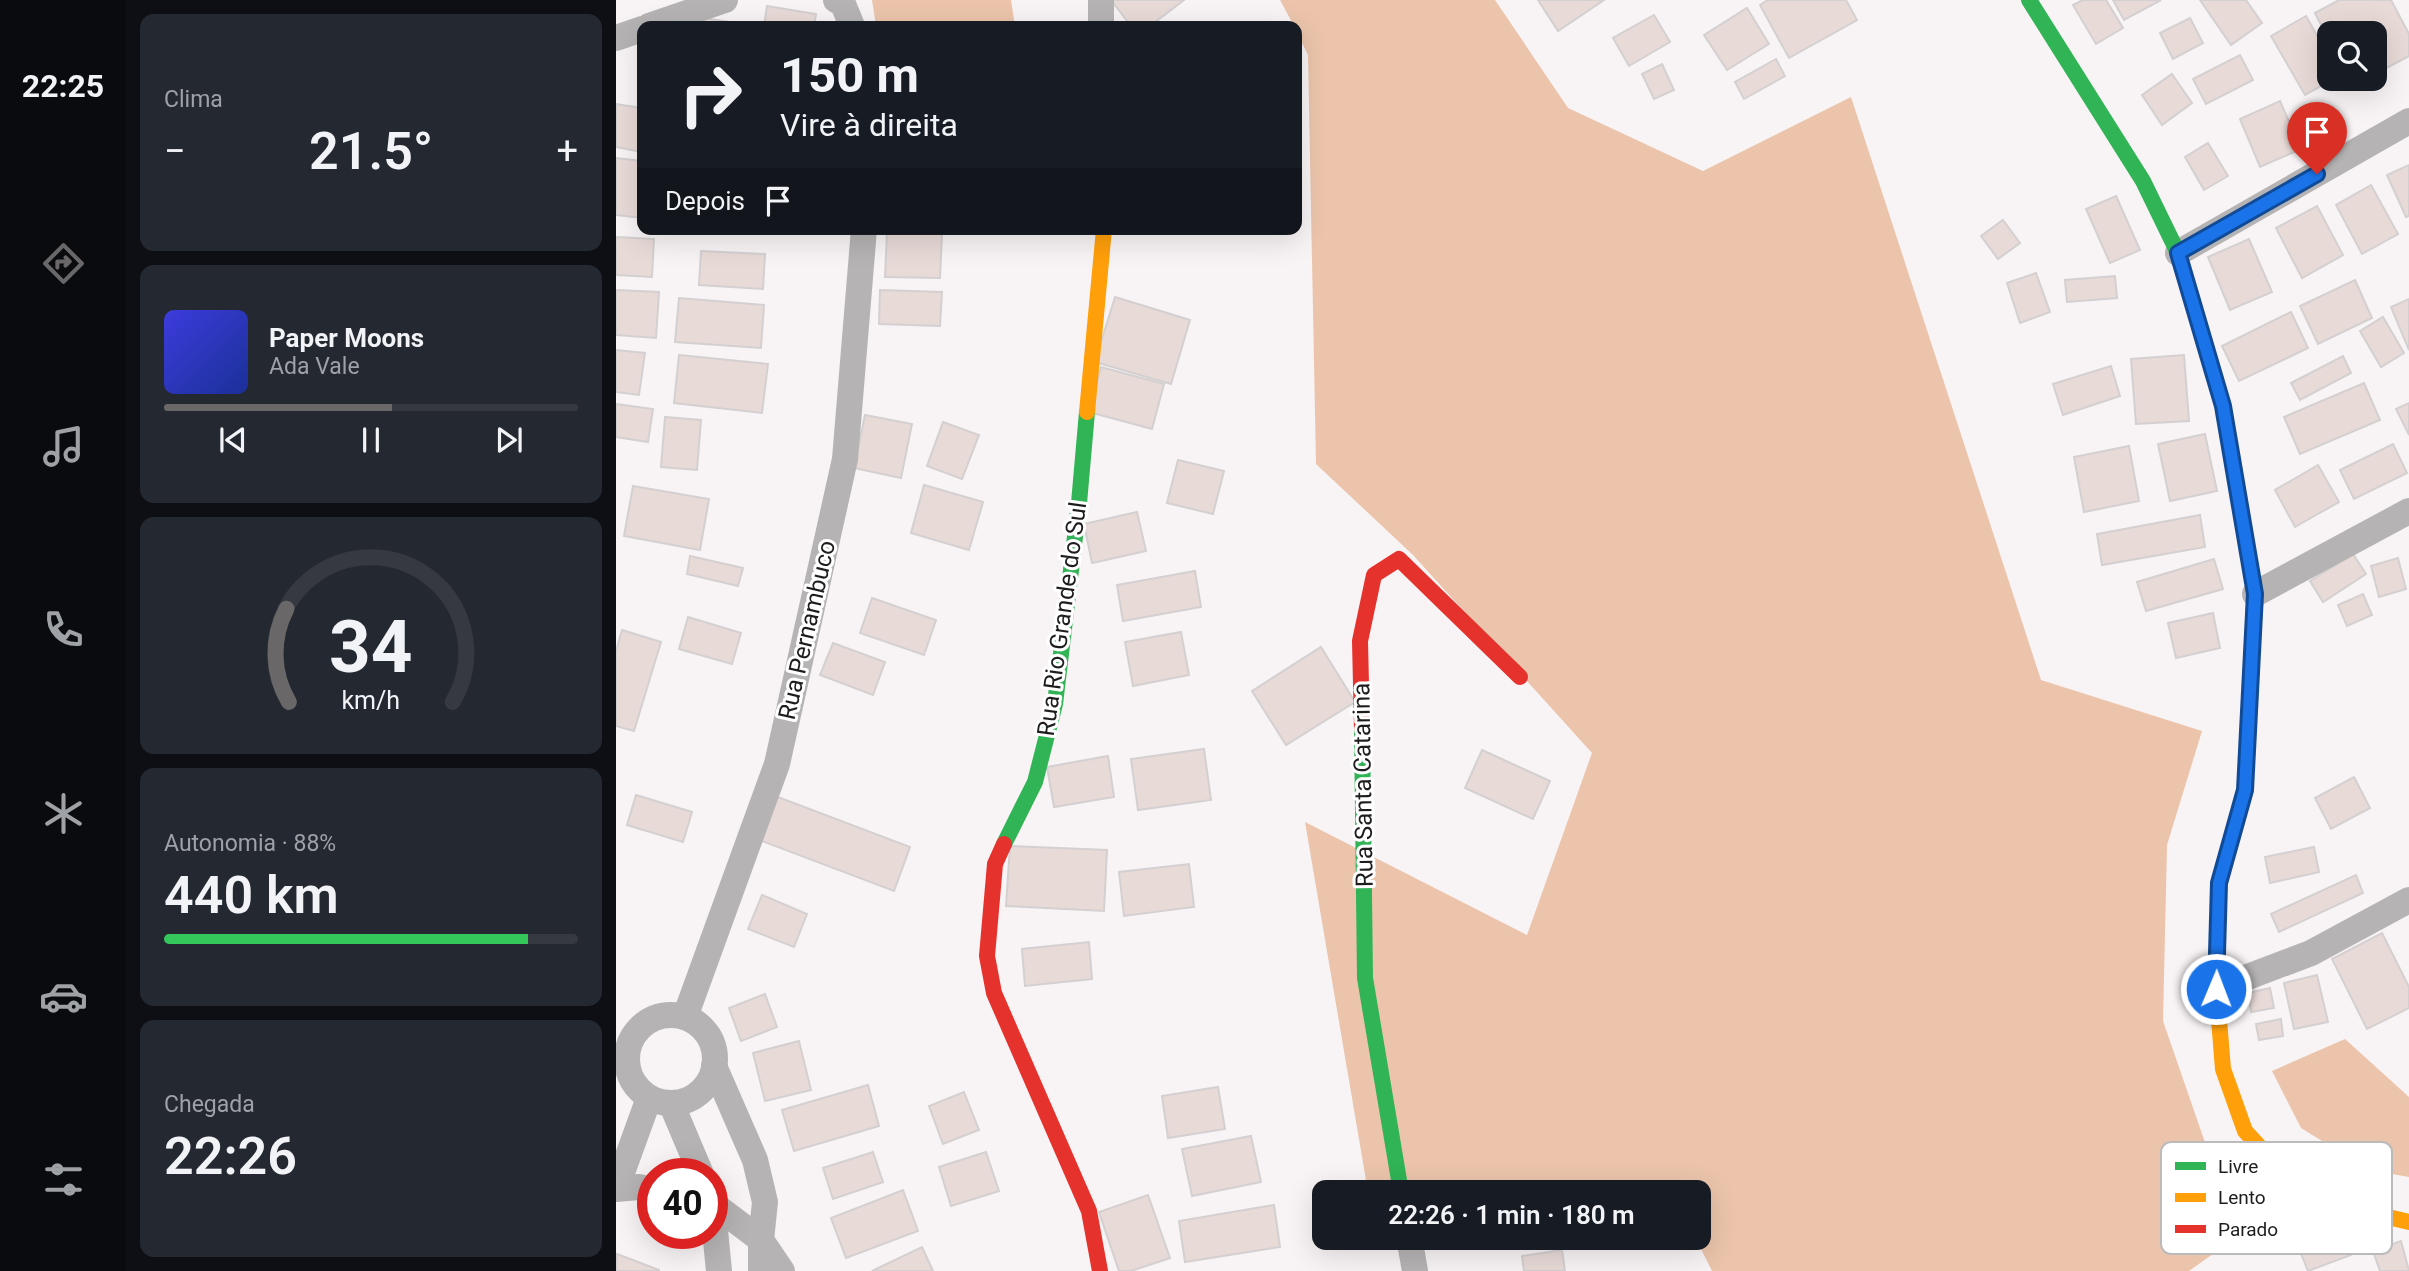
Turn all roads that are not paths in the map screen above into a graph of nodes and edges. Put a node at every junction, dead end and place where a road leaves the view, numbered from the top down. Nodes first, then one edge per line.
1 (726, 0) edge
2 (836, 0) edge
3 (1101, 0) edge
4 (2029, 0) edge
5 (664, 21) edge
6 (850, 21) edge
7 (1101, 21) edge
8 (637, 31) edge
9 (616, 38) edge
10 (2409, 121) edge
11 (864, 235) edge
12 (1103, 235) edge
13 (2178, 253) junction
14 (2409, 511) edge
15 (2255, 594) junction
16 (1520, 677) dead end
17 (2409, 900) edge
18 (2216, 989) junction
19 (685, 1017) junction
20 (624, 1034) edge
21 (714, 1066) junction
22 (660, 1100) junction
23 (2255, 1142) edge
24 (692, 1158) edge
25 (1399, 1180) edge
26 (637, 1187) edge
27 (616, 1189) edge
28 (728, 1214) edge
29 (761, 1240) junction
30 (717, 1249) edge
31 (1411, 1250) edge
32 (719, 1271) edge
33 (761, 1271) edge
34 (782, 1271) edge
35 (1100, 1271) edge
36 (1415, 1271) edge

1 - 5 street
2 - 6 street
3 - 7 street
4 - 13 street
8 - 9 street
10 - 13 street
11 - 19 street, Rua Pernambuco
12 - 35 street, Rua Rio Grande do Sul
13 - 15 street
14 - 15 street
15 - 18 street
16 - 25 street, Rua Santa Catarina
17 - 18 street
18 - 23 street
19 - 20 street
19 - 21 street
20 - 22 street
21 - 22 street
21 - 29 street
22 - 24 street
22 - 27 street
26 - 27 street
28 - 29 street
29 - 33 street
29 - 34 street
30 - 32 street
31 - 36 street

